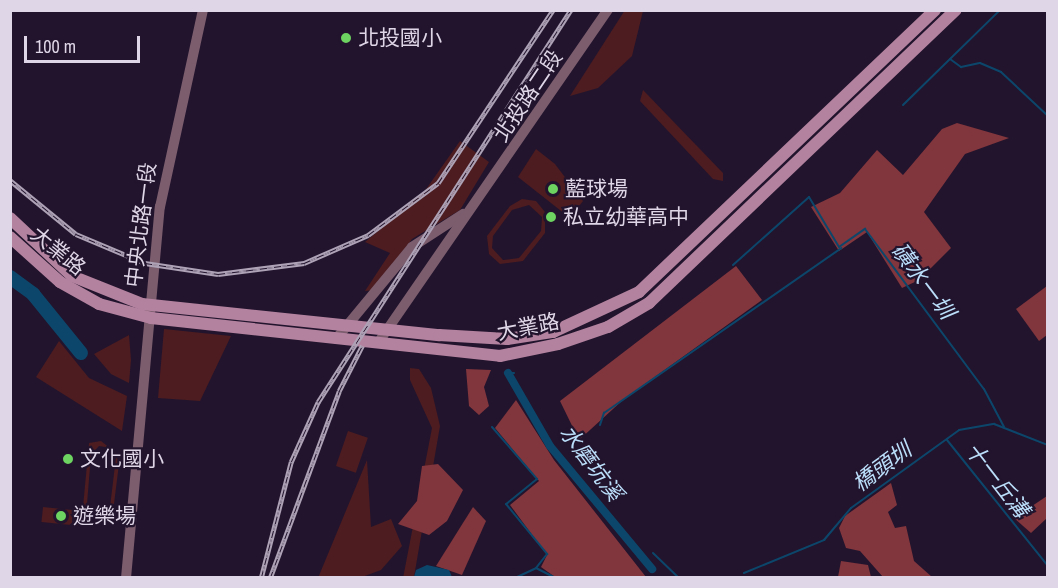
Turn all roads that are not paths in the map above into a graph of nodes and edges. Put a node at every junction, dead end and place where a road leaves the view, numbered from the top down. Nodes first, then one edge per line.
1 (203, 10) edge
2 (608, 10) edge
3 (935, 10) edge
4 (956, 10) edge
5 (477, 202) junction
6 (10, 218) edge
7 (10, 237) edge
8 (151, 312) junction
9 (351, 327) junction
10 (388, 330) junction
11 (336, 339) junction
12 (378, 343) junction
13 (126, 578) edge

1 - 8 street, 中央北路一段
2 - 5 street, 北投路二段
3 - 10 main road, 大業路
4 - 12 main road, 大業路
5 - 9 street
5 - 10 street
6 - 8 main road, 大業路
7 - 8 main road, 大業路
8 - 9 main road, 大業路
8 - 11 main road, 大業路
8 - 13 street, 中央北路一段
9 - 10 main road, 大業路
9 - 11 street
10 - 12 street
11 - 12 main road, 大業路

